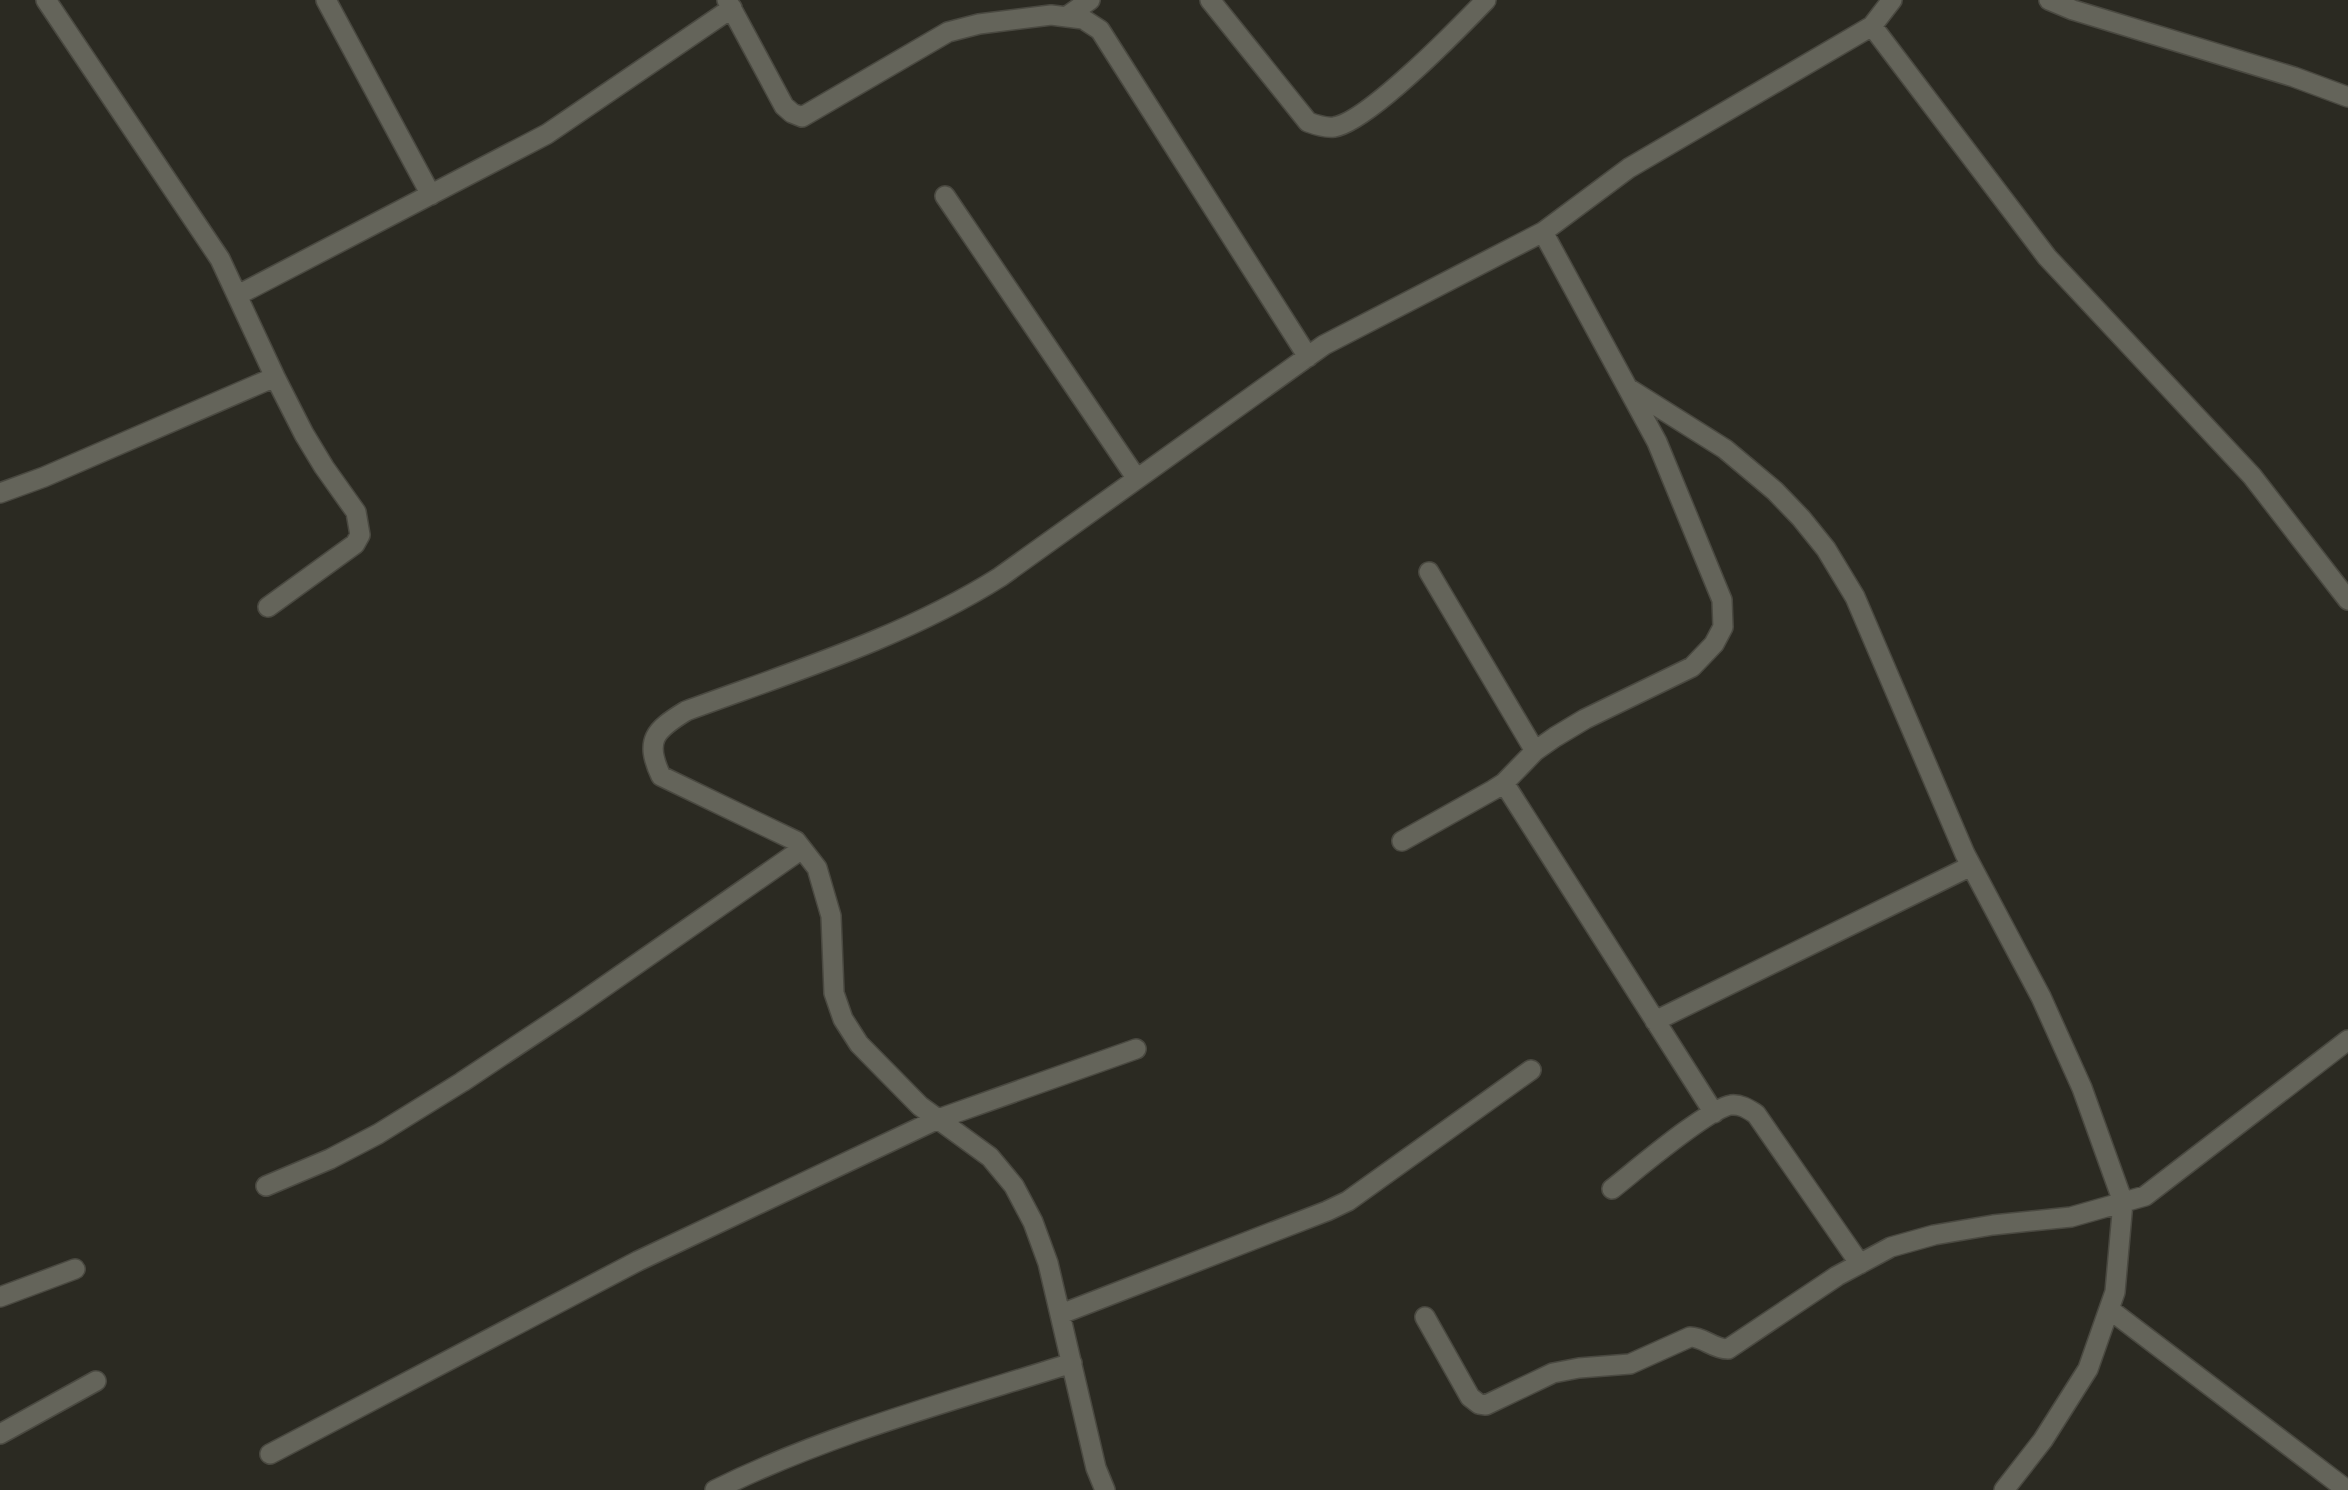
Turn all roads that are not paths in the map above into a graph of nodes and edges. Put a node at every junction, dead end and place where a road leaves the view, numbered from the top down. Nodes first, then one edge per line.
1 (46, 0) edge
2 (326, 0) edge
3 (1090, 0) edge
4 (1210, 0) edge
5 (1486, 0) edge
6 (1892, 0) edge
7 (2049, 0) edge
8 (730, 4) edge
9 (1066, 17) junction
10 (1872, 26) junction
11 (2348, 97) edge
12 (431, 195) junction
13 (946, 196) dead end
14 (1543, 232) junction
15 (238, 295) junction
16 (1308, 357) junction
17 (275, 377) junction
18 (1628, 388) junction
19 (1137, 479) junction
20 (0, 493) edge
21 (1429, 572) dead end
22 (2348, 600) edge
23 (268, 607) dead end
24 (1535, 751) junction
25 (1504, 783) junction
26 (1402, 841) dead end
27 (802, 849) junction
28 (1971, 866) junction
29 (1655, 1021) junction
30 (2348, 1040) edge
31 (1136, 1049) dead end
32 (1531, 1070) dead end
33 (1714, 1113) junction
34 (938, 1119) junction
35 (266, 1186) dead end
36 (1612, 1189) dead end
37 (2123, 1202) junction
38 (1860, 1264) junction
39 (75, 1269) dead end
40 (0, 1297) edge
41 (2109, 1309) junction
42 (1061, 1314) junction
43 (1425, 1317) dead end
44 (1072, 1363) junction
45 (96, 1381) dead end
46 (0, 1434) edge
47 (270, 1454) dead end
48 (715, 1490) edge
49 (1105, 1490) edge
50 (2004, 1490) edge
51 (2347, 1490) edge

1 - 15 street
2 - 12 street
3 - 9 street
4 - 5 street
6 - 10 street
7 - 11 street
8 - 9 street
8 - 12 street
9 - 16 street
10 - 14 street
10 - 22 street
12 - 15 street
13 - 19 street
14 - 16 street
14 - 18 street
15 - 17 street
16 - 19 street
17 - 20 street
17 - 23 street
18 - 24 street
18 - 28 street
19 - 27 street
21 - 24 street
24 - 25 street
25 - 26 street
25 - 29 street
27 - 34 street
27 - 35 street
28 - 29 street
28 - 37 street
29 - 33 street
30 - 37 street
31 - 34 street
32 - 42 street
33 - 36 street
33 - 38 street
34 - 42 street
34 - 47 street
37 - 38 street
37 - 41 street
38 - 43 street
39 - 40 street
41 - 50 street
41 - 51 street
42 - 44 street
44 - 48 street
44 - 49 street
45 - 46 street

